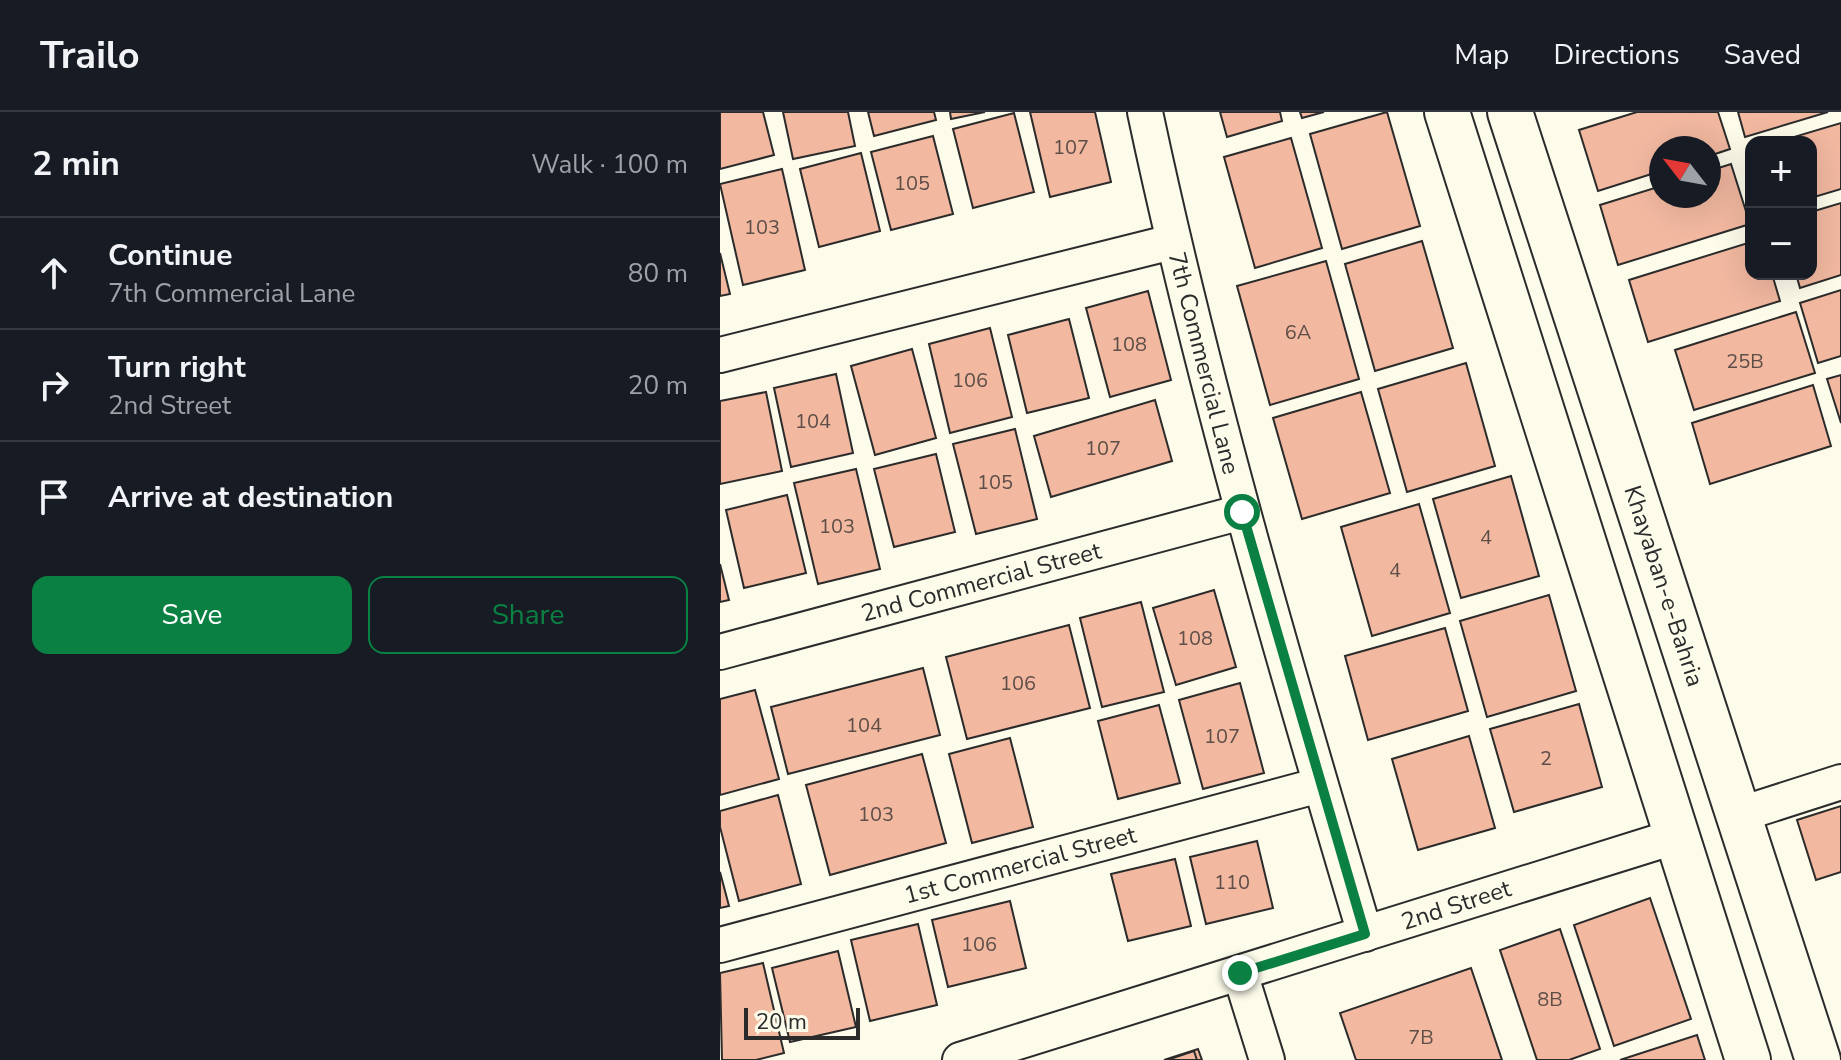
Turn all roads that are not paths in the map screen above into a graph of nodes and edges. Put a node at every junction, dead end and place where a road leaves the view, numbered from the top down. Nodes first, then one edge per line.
1 (1145, 112) edge
2 (1447, 112) edge
3 (1514, 126) edge
4 (1462, 160) junction
5 (1172, 242) junction
6 (720, 355) edge
7 (1242, 512) junction
8 (720, 652) edge
9 (1841, 782) edge
10 (1320, 785) junction
11 (1738, 815) junction
12 (1677, 836) junction
13 (1365, 934) junction
14 (720, 945) edge
15 (1240, 973) junction
16 (960, 1060) edge
17 (1267, 1060) edge
18 (1748, 1060) edge
19 (1818, 1060) edge

1 - 5 street, 7th Commercial Lane
2 - 4 main road
3 - 4 main road
3 - 11 main road, Khayaban-e-Bahria
4 - 12 main road
5 - 6 street
5 - 7 street, 7th Commercial Lane
7 - 8 street, 2nd Commercial Street
7 - 10 street, 7th Commercial Lane
9 - 11 street
10 - 13 street, 7th Commercial Lane
10 - 14 street, 1st Commercial Street
11 - 19 main road, Khayaban-e-Bahria
12 - 13 street, 2nd Street
12 - 18 main road
13 - 15 street, 2nd Street
15 - 16 street, 2nd Street
15 - 17 street

